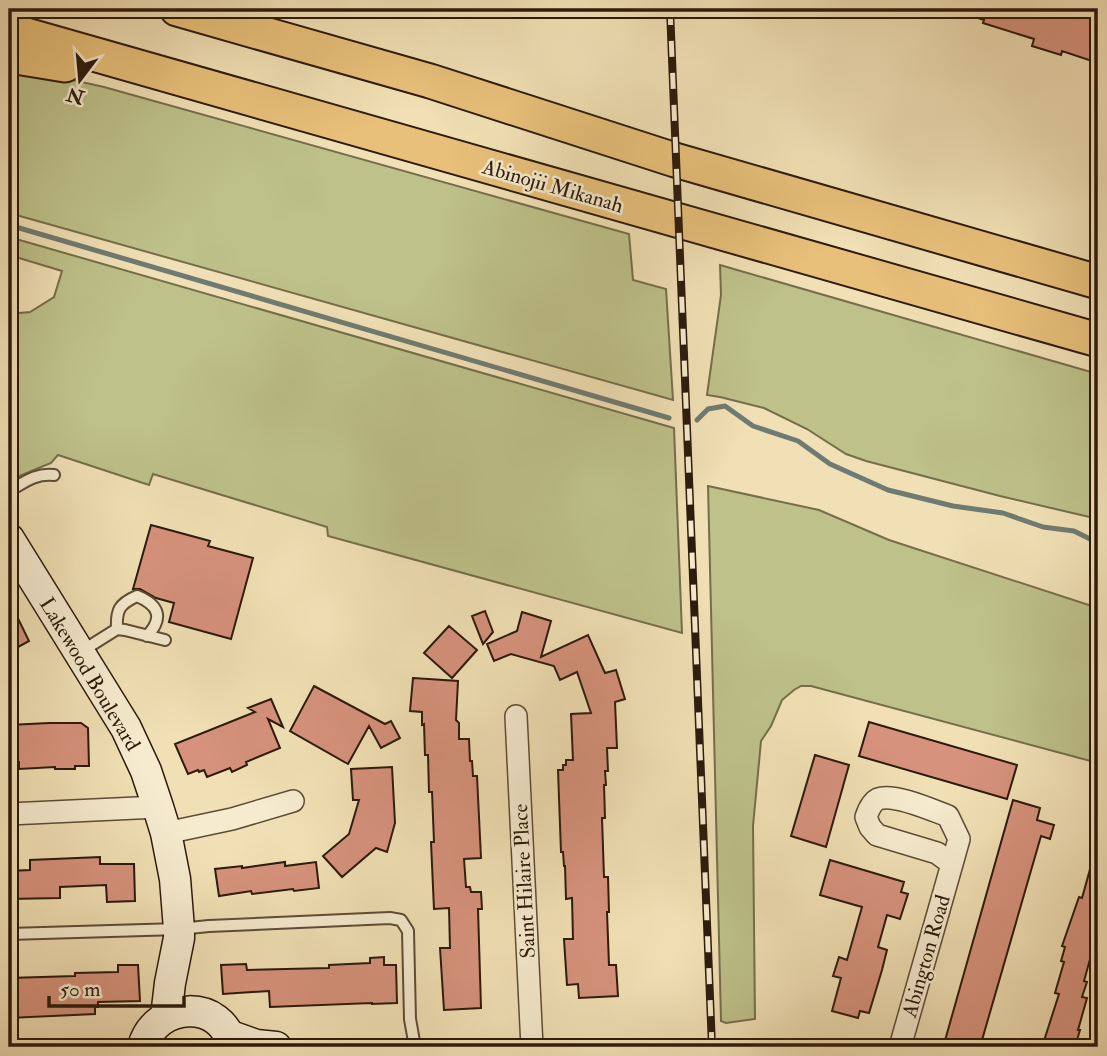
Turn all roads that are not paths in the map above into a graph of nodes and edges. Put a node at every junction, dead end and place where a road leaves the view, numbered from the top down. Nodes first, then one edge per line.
1 (177, 9) edge
2 (9, 30) edge
3 (9, 58) edge
4 (230, 94) junction
5 (1098, 282) edge
6 (1098, 340) edge
7 (54, 475) dead end
8 (9, 491) edge
9 (11, 546) edge
10 (117, 629) junction
11 (147, 636) junction
12 (164, 640) dead end
13 (79, 653) junction
14 (516, 716) dead end
15 (293, 801) dead end
16 (9, 814) edge
17 (162, 820) junction
18 (952, 864) dead end
19 (179, 933) junction
20 (9, 934) edge
21 (197, 1012) junction
22 (166, 1017) junction
23 (230, 1041) edge
24 (141, 1046) edge
25 (276, 1047) edge
26 (415, 1047) edge
27 (532, 1047) edge
28 (900, 1047) edge

1 - 5 main road
2 - 4 main road, Abinojii Mikanah
3 - 4 main road
4 - 6 main road, Abinojii Mikanah
7 - 8 lane
9 - 13 street, Lakewood Boulevard
10 - 11 lane
10 - 11 lane
10 - 13 lane
11 - 12 lane
13 - 17 street, Lakewood Boulevard
14 - 27 street, Saint Hilaire Place
15 - 17 street
16 - 17 street
17 - 19 street, Lakewood Boulevard
18 - 28 street, Abington Road
19 - 20 lane
19 - 21 street, Lakewood Boulevard
19 - 22 street, Lakewood Boulevard
19 - 26 lane
21 - 22 street
21 - 23 street
22 - 24 street
23 - 25 street

